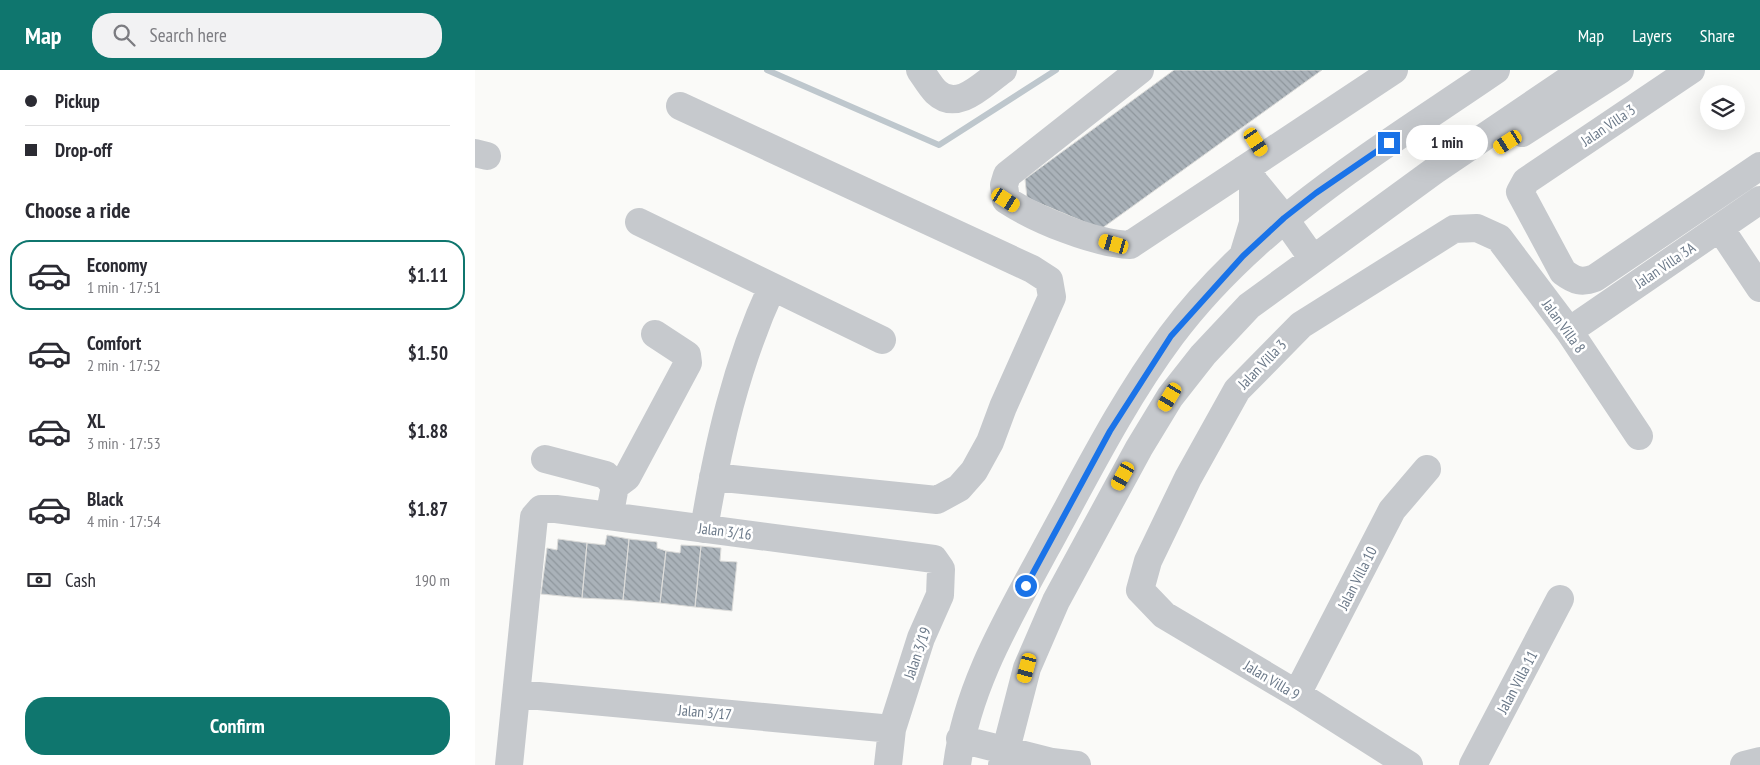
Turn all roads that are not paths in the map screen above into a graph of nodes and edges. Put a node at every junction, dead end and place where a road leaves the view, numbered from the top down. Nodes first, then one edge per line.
1 (920, 70) edge
2 (1003, 70) edge
3 (1140, 70) edge
4 (1394, 70) edge
5 (1497, 70) edge
6 (1583, 70) edge
7 (1620, 70) edge
8 (1691, 70) edge
9 (680, 106) dead end
10 (1760, 166) edge
11 (1247, 171) junction
12 (1434, 171) junction
13 (1316, 193) junction
14 (1760, 200) edge
15 (1284, 218) junction
16 (639, 222) dead end
17 (1477, 228) joint
18 (1719, 228) junction
19 (1243, 256) junction
20 (1313, 259) junction
21 (772, 287) junction
22 (1760, 288) edge
23 (1569, 331) junction
24 (655, 334) dead end
25 (883, 340) dead end
26 (1639, 436) dead end
27 (545, 459) dead end
28 (1427, 469) dead end
29 (713, 477) junction
30 (615, 486) junction
31 (610, 516) junction
32 (704, 528) junction
33 (919, 555) joint
34 (1140, 590) joint
35 (1560, 599) dead end
36 (517, 694) junction
37 (1297, 694) junction
38 (892, 729) junction
39 (958, 752) edge
40 (1004, 757) edge
41 (1760, 761) edge
42 (1060, 764) edge
43 (509, 765) edge
44 (887, 765) edge
45 (1409, 765) edge
46 (1473, 765) edge
47 (1744, 765) edge

1 - 2 street
3 - 11 street
4 - 11 street
5 - 13 street
6 - 12 street
7 - 12 street
8 - 10 street, Jalan Villa 3
9 - 29 street
11 - 13 street
11 - 15 street
11 - 19 street
12 - 20 street
13 - 15 street
14 - 18 street, Jalan Villa 3A
15 - 19 street
15 - 20 street
16 - 21 street
17 - 23 street, Jalan Villa 8
17 - 34 street, Jalan Villa 3
18 - 22 street
18 - 23 street, Jalan Villa 3A
19 - 39 street
20 - 40 street
21 - 25 street
21 - 29 street
23 - 26 street, Jalan Villa 8
24 - 30 street
27 - 30 street
28 - 37 street, Jalan Villa 10
29 - 32 street
30 - 31 street
31 - 32 street, Jalan 3/16
31 - 36 street, Jalan 3/16
32 - 33 street, Jalan 3/16
33 - 38 street, Jalan 3/19
34 - 37 street, Jalan Villa 9
35 - 46 street, Jalan Villa 11
36 - 38 street, Jalan 3/17
36 - 43 street
37 - 45 street, Jalan Villa 9
38 - 44 street, Jalan 3/19
39 - 40 street
40 - 42 street
41 - 47 street

